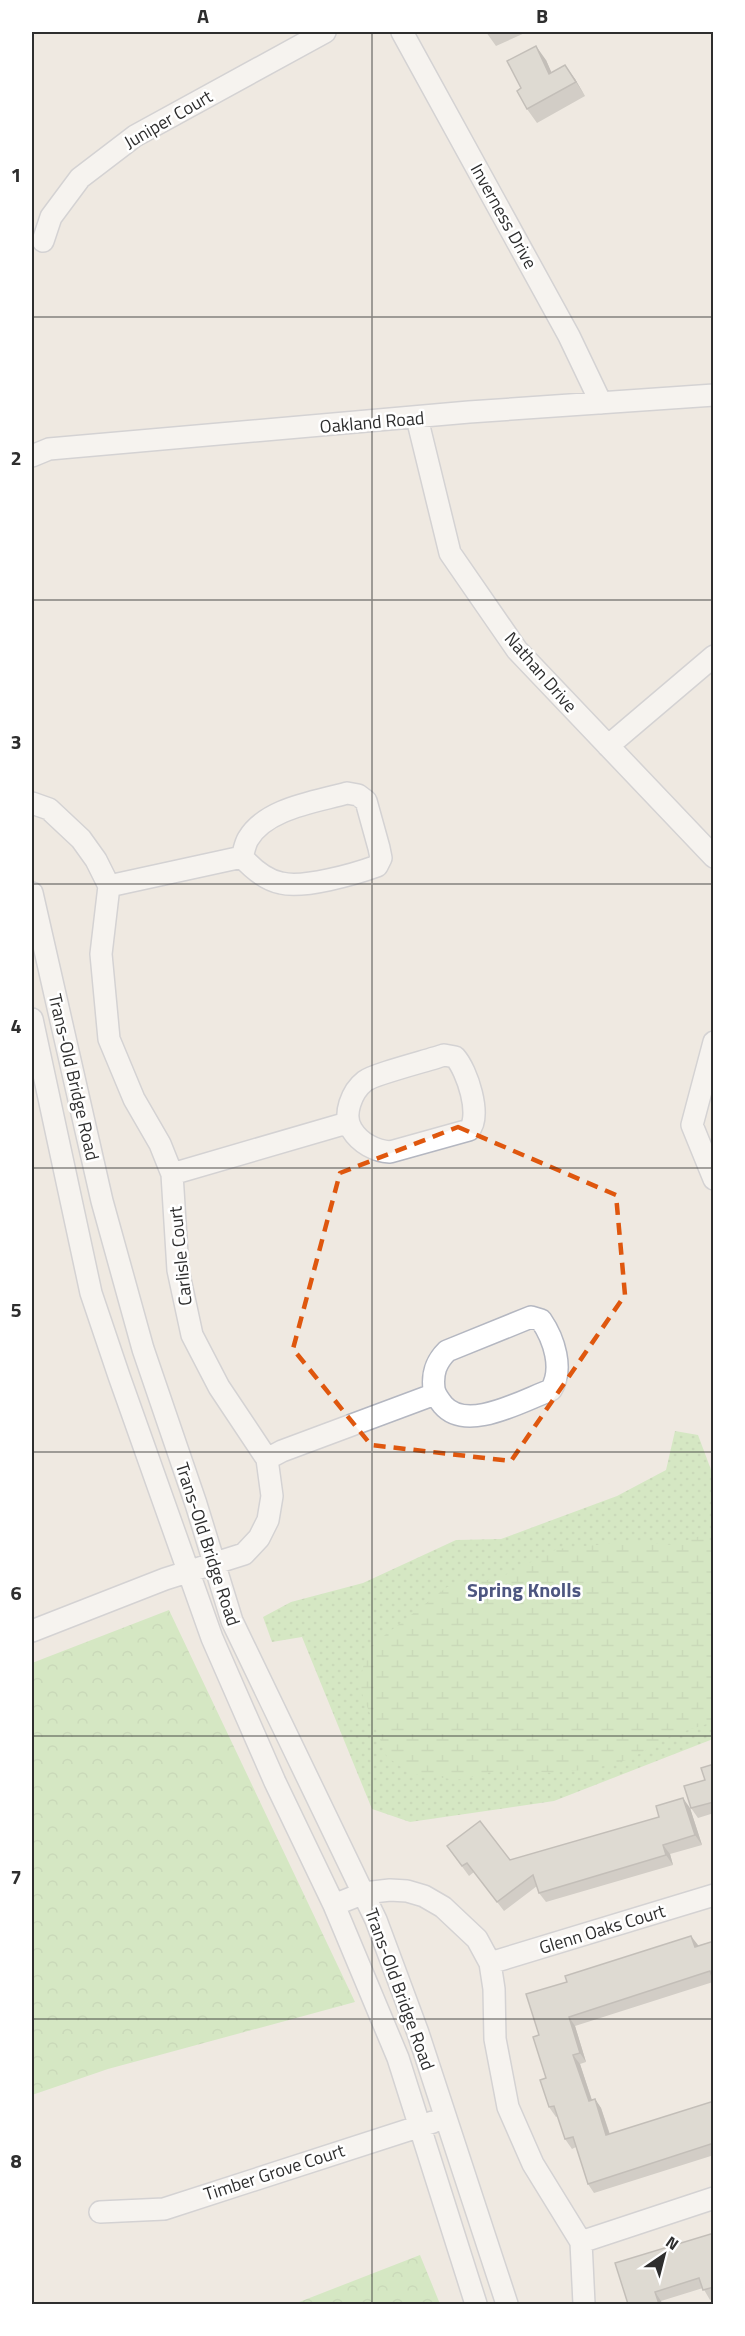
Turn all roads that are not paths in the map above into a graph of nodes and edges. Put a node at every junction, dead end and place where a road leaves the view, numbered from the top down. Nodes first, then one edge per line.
1 (325, 32) edge
2 (402, 32) edge
3 (43, 241) dead end
4 (714, 395) edge
5 (601, 403) junction
6 (417, 418) junction
7 (32, 456) edge
8 (714, 656) edge
9 (608, 746) junction
10 (32, 803) edge
11 (242, 857) junction
12 (714, 857) edge
13 (109, 886) junction
14 (32, 893) edge
15 (32, 1019) edge
16 (714, 1042) edge
17 (347, 1123) junction
18 (172, 1174) junction
19 (714, 1179) edge
20 (435, 1394) junction
21 (267, 1460) junction
22 (216, 1565) junction
23 (190, 1573) junction
24 (32, 1631) edge
25 (364, 1893) junction
26 (714, 1896) edge
27 (334, 1905) junction
28 (490, 1963) junction
29 (447, 2119) junction
30 (420, 2124) junction
31 (714, 2198) edge
32 (100, 2212) dead end
33 (581, 2242) junction
34 (476, 2304) edge
35 (507, 2304) edge
36 (584, 2304) edge

1 - 3 street, Juniper Court
2 - 5 street, Inverness Drive
4 - 5 street, Oakland Road
5 - 6 street, Oakland Road
6 - 7 street, Oakland Road
6 - 9 street, Nathan Drive
8 - 9 street
9 - 12 street, Nathan Drive
10 - 13 street
11 - 11 street
11 - 13 street
13 - 18 street, Carlisle Court
14 - 22 street, Trans-Old Bridge Road
15 - 23 street, Trans-Old Bridge Road
16 - 19 street
17 - 17 street
17 - 18 street
18 - 21 street, Carlisle Court
20 - 20 street
20 - 21 street
21 - 22 street, Carlisle Court
22 - 23 street, Carlisle Court
22 - 25 street, Trans-Old Bridge Road
23 - 24 street, Carlisle Court
23 - 27 street, Trans-Old Bridge Road
25 - 27 street
25 - 28 street
25 - 29 street, Trans-Old Bridge Road
26 - 28 street, Glenn Oaks Court
27 - 30 street, Trans-Old Bridge Road
28 - 33 street
29 - 30 street, Timber Grove Court
29 - 35 street, Trans-Old Bridge Road
30 - 32 street, Timber Grove Court
30 - 34 street, Trans-Old Bridge Road
31 - 33 street
33 - 36 street

